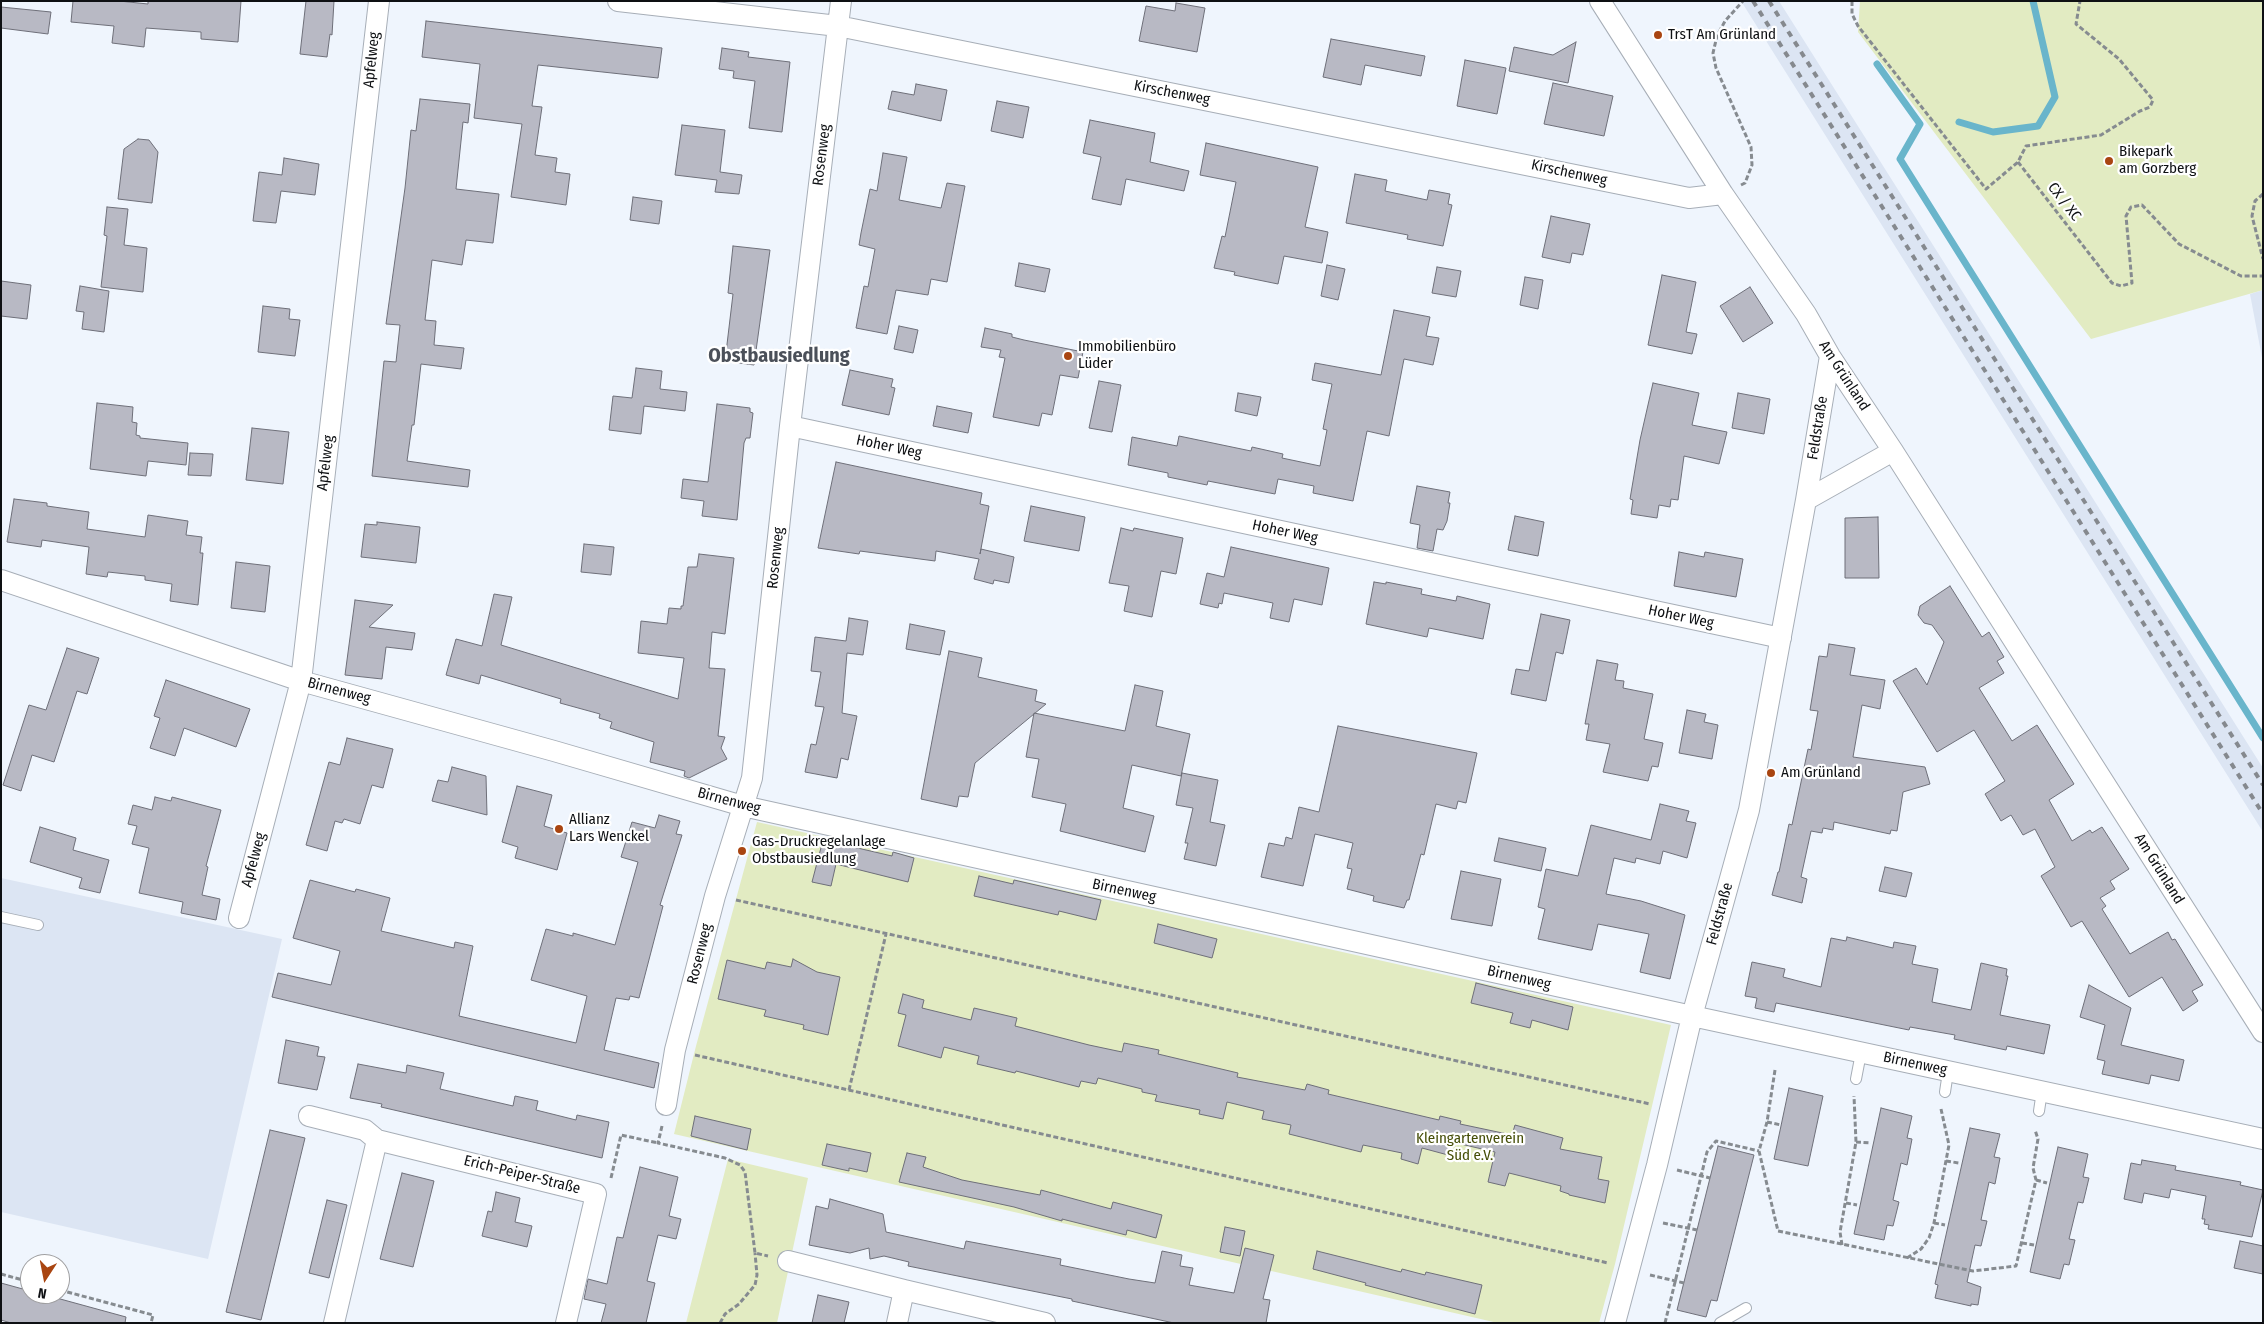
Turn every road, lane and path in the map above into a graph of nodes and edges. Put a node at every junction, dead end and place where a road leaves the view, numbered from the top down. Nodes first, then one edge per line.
1 (378, 1) edge
2 (618, 1) edge
3 (841, 1) edge
4 (1600, 1) edge
5 (1743, 1) edge
6 (1852, 1) edge
7 (2080, 1) edge
8 (838, 26) junction
9 (2018, 162) junction
10 (1723, 194) junction
11 (2263, 194) edge
12 (2263, 260) edge
13 (2263, 276) edge
14 (1830, 356) junction
15 (790, 426) junction
16 (1893, 451) junction
17 (1806, 500) junction
18 (1, 580) edge
19 (1781, 638) junction
20 (301, 681) junction
21 (743, 806) junction
22 (715, 896) junction
23 (1, 917) edge
24 (239, 918) dead end
25 (38, 925) dead end
26 (886, 934) junction
27 (1692, 1016) junction
28 (2263, 1032) edge
29 (675, 1050) junction
30 (1861, 1052) junction
31 (1775, 1070) dead end
32 (1948, 1072) junction
33 (1856, 1079) dead end
34 (849, 1090) junction
35 (2042, 1091) junction
36 (1945, 1092) dead end
37 (1854, 1096) dead end
38 (666, 1105) joint
39 (1670, 1108) junction
40 (1941, 1108) dead end
41 (2039, 1111) dead end
42 (309, 1116) dead end
43 (1767, 1122) junction
44 (1781, 1125) dead end
45 (2035, 1130) dead end
46 (2263, 1139) edge
47 (377, 1140) junction
48 (1856, 1142) junction
49 (658, 1143) junction
50 (1871, 1143) dead end
51 (1759, 1151) junction
52 (1946, 1161) junction
53 (1959, 1163) dead end
54 (1657, 1165) junction
55 (1700, 1175) junction
56 (1710, 1178) dead end
57 (2036, 1180) junction
58 (2047, 1183) dead end
59 (596, 1194) junction
60 (1846, 1203) junction
61 (1857, 1205) dead end
62 (1643, 1218) junction
63 (1934, 1222) junction
64 (1945, 1225) dead end
65 (1687, 1228) junction
66 (1697, 1230) dead end
67 (2022, 1243) junction
68 (1842, 1245) junction
69 (2034, 1245) dead end
70 (755, 1253) junction
71 (1906, 1258) junction
72 (788, 1261) joint
73 (1630, 1270) junction
74 (1, 1274) edge
75 (20, 1279) edge
76 (1674, 1280) junction
77 (1684, 1283) dead end
78 (904, 1290) junction
79 (70, 1293) edge
80 (1746, 1308) dead end
81 (151, 1323) edge
82 (334, 1323) edge
83 (566, 1323) edge
84 (720, 1323) edge
85 (897, 1323) edge
86 (1045, 1323) edge
87 (1615, 1323) edge
88 (1665, 1323) edge
89 (1720, 1323) edge

1 - 20 street, Apfelweg
2 - 8 street, Kirschenweg
3 - 8 street, Rosenweg
4 - 10 street, Am Grünland
5 - 10 path
6 - 9 path
7 - 9 path
8 - 10 street, Kirschenweg
8 - 15 street, Rosenweg
9 - 13 path, CX / XC
10 - 14 street, Am Grünland
11 - 12 path
14 - 16 street, Am Grünland
14 - 17 street, Feldstraße
15 - 19 street, Hoher Weg
15 - 21 street, Rosenweg
16 - 17 street
16 - 28 street, Am Grünland
17 - 19 street, Feldstraße
18 - 20 street, Birnenweg
19 - 27 street, Feldstraße
20 - 21 street, Birnenweg
20 - 24 street, Apfelweg
21 - 22 street, Rosenweg
21 - 27 street, Birnenweg
22 - 26 path
22 - 29 street, Rosenweg
23 - 25 lane
26 - 34 path
26 - 39 path
27 - 30 street, Birnenweg
27 - 39 street, Feldstraße
29 - 34 path
29 - 38 street, Rosenweg
30 - 32 street, Birnenweg
30 - 33 lane
31 - 43 path
32 - 35 street, Birnenweg
32 - 36 lane
34 - 73 path
35 - 41 lane
35 - 46 street, Birnenweg
37 - 48 path
38 - 49 path
39 - 54 street, Feldstraße
40 - 52 path
42 - 47 street, Erich-Peiper-Straße
43 - 44 path
43 - 51 path
45 - 57 path
47 - 59 street, Erich-Peiper-Straße
47 - 82 street
48 - 50 path
48 - 60 path
49 - 59 path
49 - 70 path
51 - 55 path
51 - 68 path
52 - 53 path
52 - 63 path
54 - 55 path
54 - 62 street, Feldstraße
55 - 56 path
55 - 65 path
57 - 58 path
57 - 67 path
59 - 83 street, Erich-Peiper-Straße
60 - 61 path
60 - 68 path
62 - 65 path
62 - 73 street, Feldstraße
63 - 64 path
63 - 71 path
65 - 66 path
65 - 76 path
67 - 69 path
67 - 71 path
68 - 71 path
70 - 72 path
70 - 84 path
72 - 78 street
73 - 76 path
73 - 87 street, Feldstraße
74 - 75 path
76 - 77 path
76 - 88 path
78 - 85 street
78 - 86 street
79 - 81 path
80 - 89 lane

